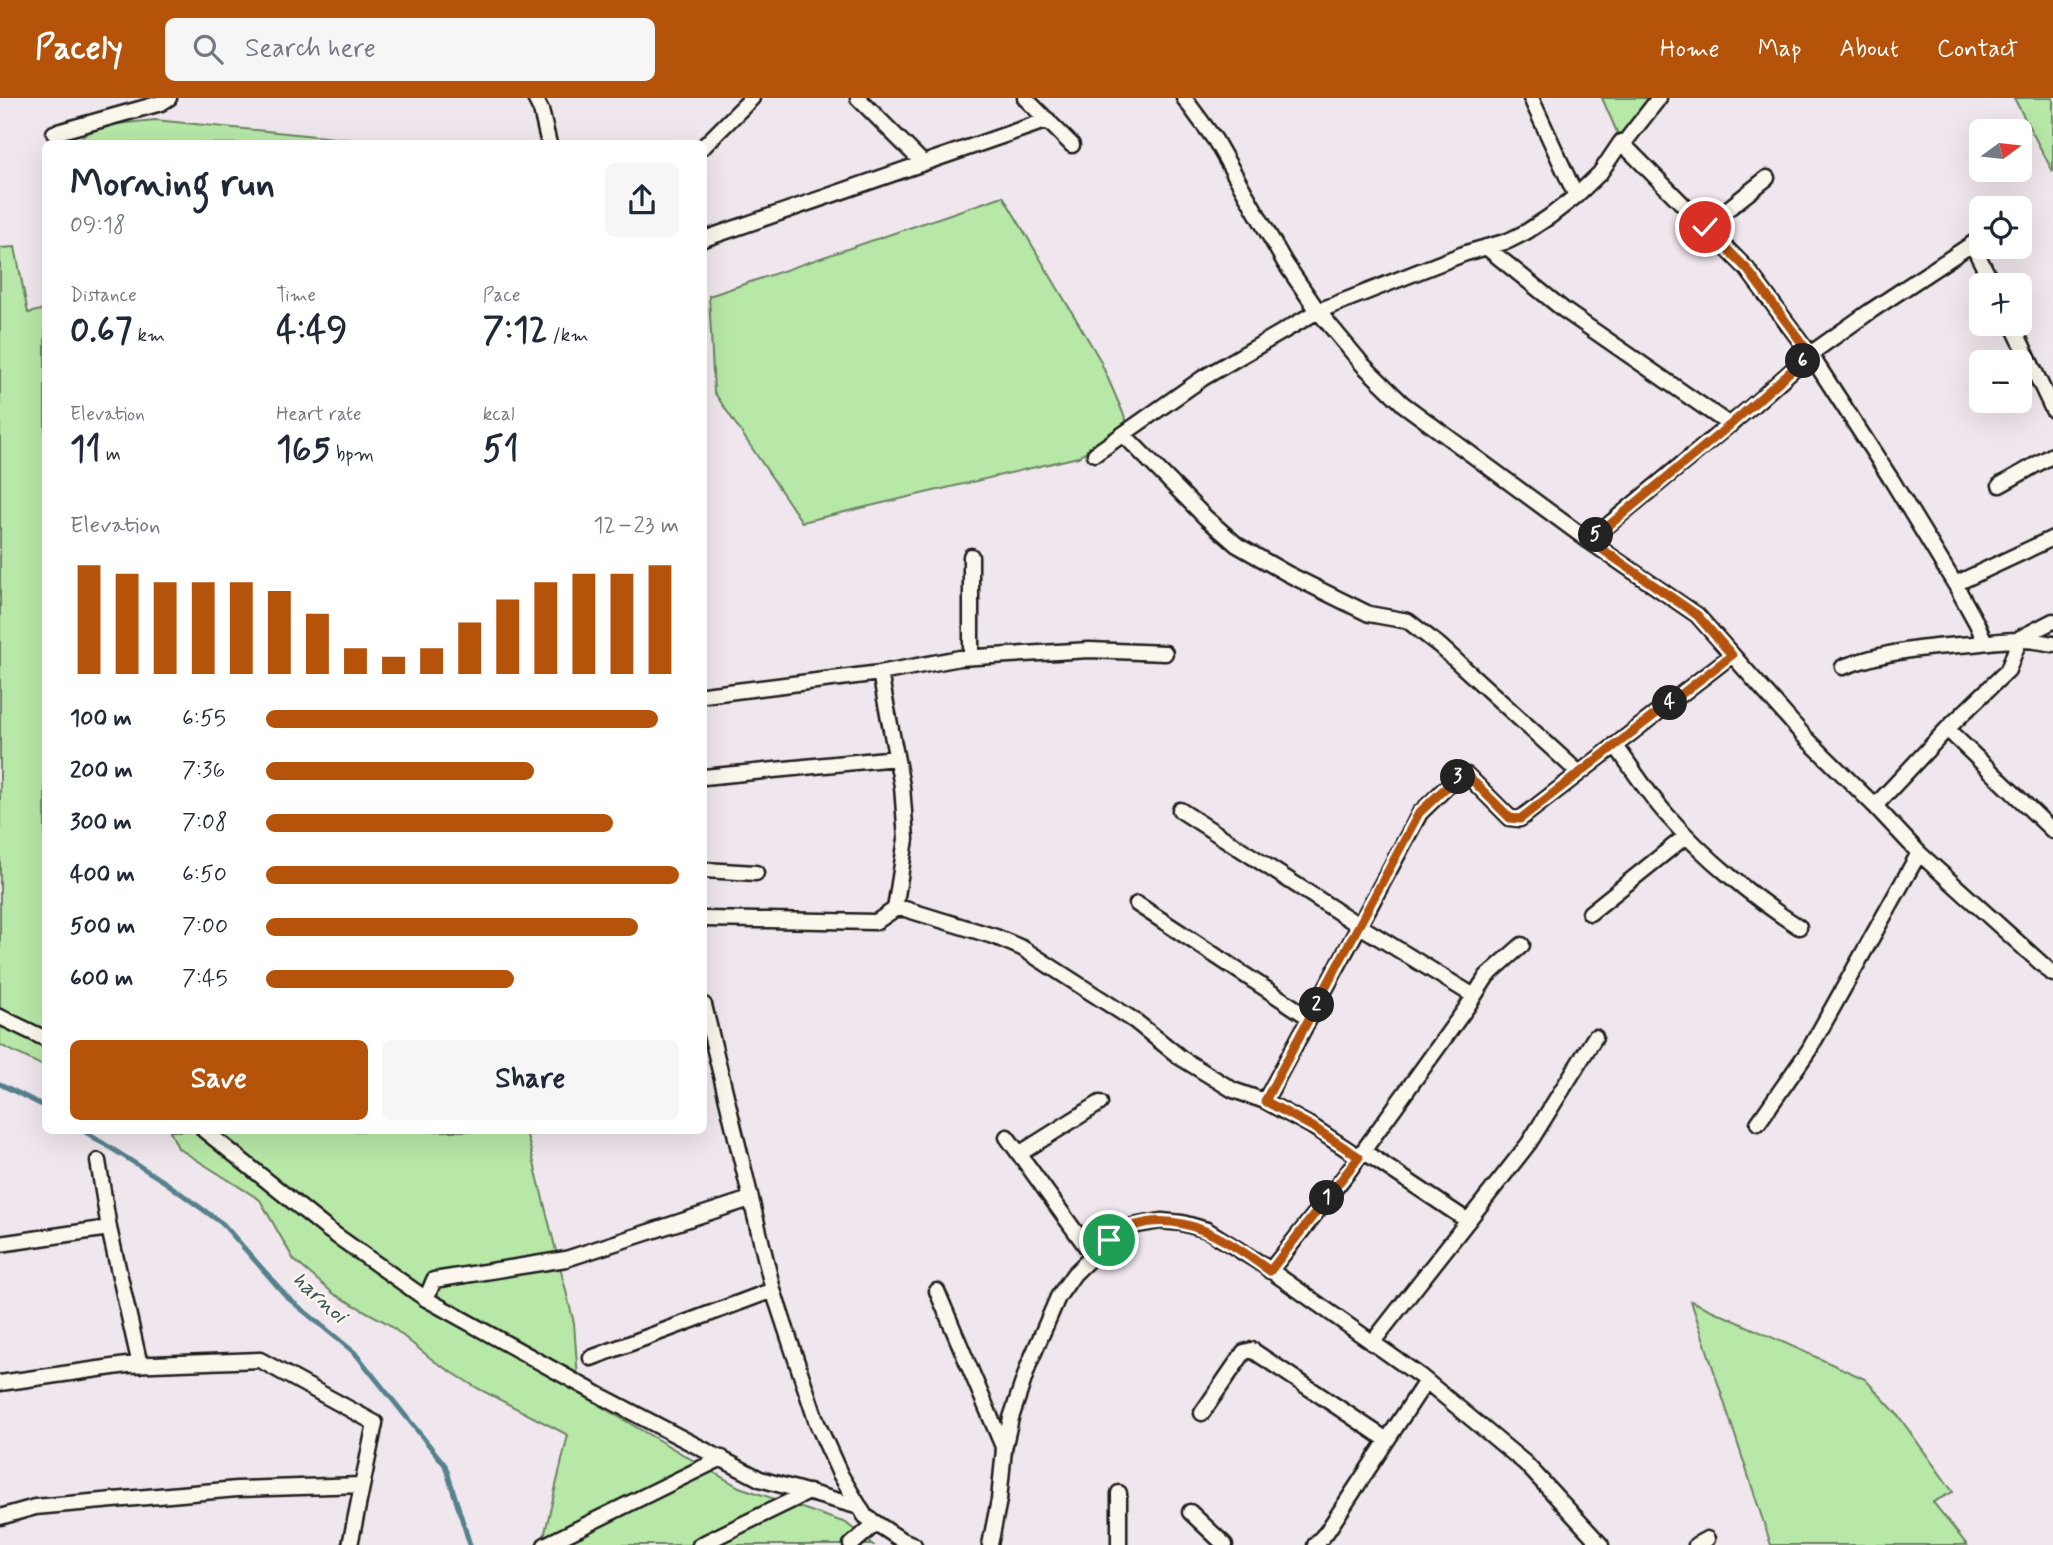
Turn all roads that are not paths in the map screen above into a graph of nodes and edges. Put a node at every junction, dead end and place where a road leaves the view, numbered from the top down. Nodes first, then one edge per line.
1 (169, 98) edge
2 (535, 98) edge
3 (752, 98) edge
4 (858, 98) edge
5 (1025, 98) edge
6 (1184, 98) edge
7 (1531, 98) edge
8 (1657, 99) edge
9 (1048, 120) junction
10 (54, 133) dead end
11 (548, 140) edge
12 (1621, 142) junction
13 (707, 143) edge
14 (1072, 145) dead end
15 (923, 163) junction
16 (1767, 178) dead end
17 (1576, 196) junction
18 (1705, 227) junction
19 (707, 238) edge
20 (1969, 246) edge
21 (1486, 247) junction
22 (1318, 311) junction
23 (2018, 336) edge
24 (1810, 354) junction
25 (2053, 410) edge
26 (1730, 425) junction
27 (1123, 434) junction
28 (1095, 454) dead end
29 (2053, 455) edge
30 (2000, 485) dead end
31 (2053, 538) edge
32 (1590, 541) junction
33 (971, 556) dead end
34 (1955, 584) junction
35 (2053, 621) edge
36 (2020, 638) junction
37 (1985, 642) junction
38 (2053, 644) edge
39 (1165, 653) dead end
40 (1732, 655) junction
41 (971, 657) junction
42 (1843, 667) dead end
43 (880, 673) junction
44 (707, 695) edge
45 (1947, 729) junction
46 (1615, 745) junction
47 (896, 758) junction
48 (1579, 773) junction
49 (707, 776) edge
50 (1875, 806) junction
51 (1180, 810) dead end
52 (2053, 831) edge
53 (1686, 836) junction
54 (1919, 853) junction
55 (707, 870) edge
56 (756, 873) dead end
57 (1137, 905) dead end
58 (895, 909) junction
59 (1590, 913) dead end
60 (707, 919) edge
61 (1360, 926) junction
62 (1799, 927) dead end
63 (1521, 945) dead end
64 (2053, 974) edge
65 (1474, 996) junction
66 (0, 1017) edge
67 (1310, 1018) junction
68 (707, 1020) edge
69 (42, 1037) edge
70 (1595, 1037) dead end
71 (1265, 1101) junction
72 (1100, 1103) dead end
73 (1758, 1123) dead end
74 (209, 1134) edge
75 (1007, 1137) dead end
76 (1019, 1154) junction
77 (1361, 1154) junction
78 (98, 1161) dead end
79 (750, 1199) junction
80 (1468, 1221) junction
81 (109, 1227) junction
82 (0, 1244) edge
83 (1093, 1256) junction
84 (1270, 1271) junction
85 (773, 1290) junction
86 (937, 1291) dead end
87 (426, 1299) junction
88 (1372, 1343) junction
89 (591, 1358) dead end
90 (140, 1365) junction
91 (1426, 1381) junction
92 (0, 1384) edge
93 (1202, 1413) dead end
94 (1387, 1440) junction
95 (1004, 1449) junction
96 (722, 1458) junction
97 (362, 1485) junction
98 (809, 1492) junction
99 (1119, 1493) dead end
100 (860, 1507) junction
101 (1190, 1512) dead end
102 (0, 1517) edge
103 (876, 1523) junction
104 (350, 1545) edge
105 (545, 1545) edge
106 (700, 1545) edge
107 (851, 1545) edge
108 (914, 1545) edge
109 (990, 1545) edge
110 (1119, 1545) edge
111 (1225, 1545) edge
112 (1315, 1545) edge
113 (1601, 1545) edge

1 - 10 street
2 - 11 street
3 - 13 street
4 - 15 street
5 - 9 street
6 - 22 street
7 - 17 street
8 - 12 street
9 - 14 street
9 - 15 street
12 - 17 street
12 - 18 street
15 - 19 street
16 - 18 street
17 - 21 street
18 - 24 street
20 - 24 street
21 - 22 street
21 - 26 street
22 - 27 street
22 - 32 street
23 - 25 street
24 - 26 street
24 - 34 street
26 - 32 street
27 - 28 street
27 - 48 street
29 - 30 street
31 - 34 street
32 - 40 street
33 - 41 street
34 - 37 street
35 - 36 street
36 - 37 street
36 - 38 street
36 - 45 street
37 - 42 street
39 - 41 street
40 - 46 street
40 - 50 street
41 - 43 street
43 - 44 street
43 - 47 street
45 - 50 street
45 - 52 street
46 - 48 street
46 - 53 street
47 - 49 street
47 - 58 street
48 - 61 street
50 - 54 street
51 - 61 street
53 - 59 street
53 - 62 street
54 - 64 street
54 - 73 street
55 - 56 street
57 - 67 street
58 - 60 street
58 - 71 street
61 - 65 street
61 - 67 street
63 - 65 street
65 - 77 street
66 - 69 street
67 - 71 street
68 - 79 street
70 - 80 street
71 - 77 street
72 - 76 street
74 - 87 street
75 - 76 street
76 - 83 street
77 - 80 street
77 - 84 street
78 - 81 street
79 - 85 street
79 - 87 street
80 - 88 street
81 - 82 street
81 - 90 street
83 - 84 street
83 - 95 street
84 - 88 street
85 - 89 street
85 - 100 street
86 - 95 street
87 - 96 street
88 - 91 street
90 - 92 street
90 - 97 street
91 - 94 street
91 - 113 street
93 - 94 street
94 - 112 street
95 - 109 street
96 - 98 street
96 - 105 street
97 - 102 street
97 - 104 street
98 - 100 street
98 - 106 street
99 - 110 street
100 - 103 street
101 - 111 street
103 - 107 street
103 - 108 street

